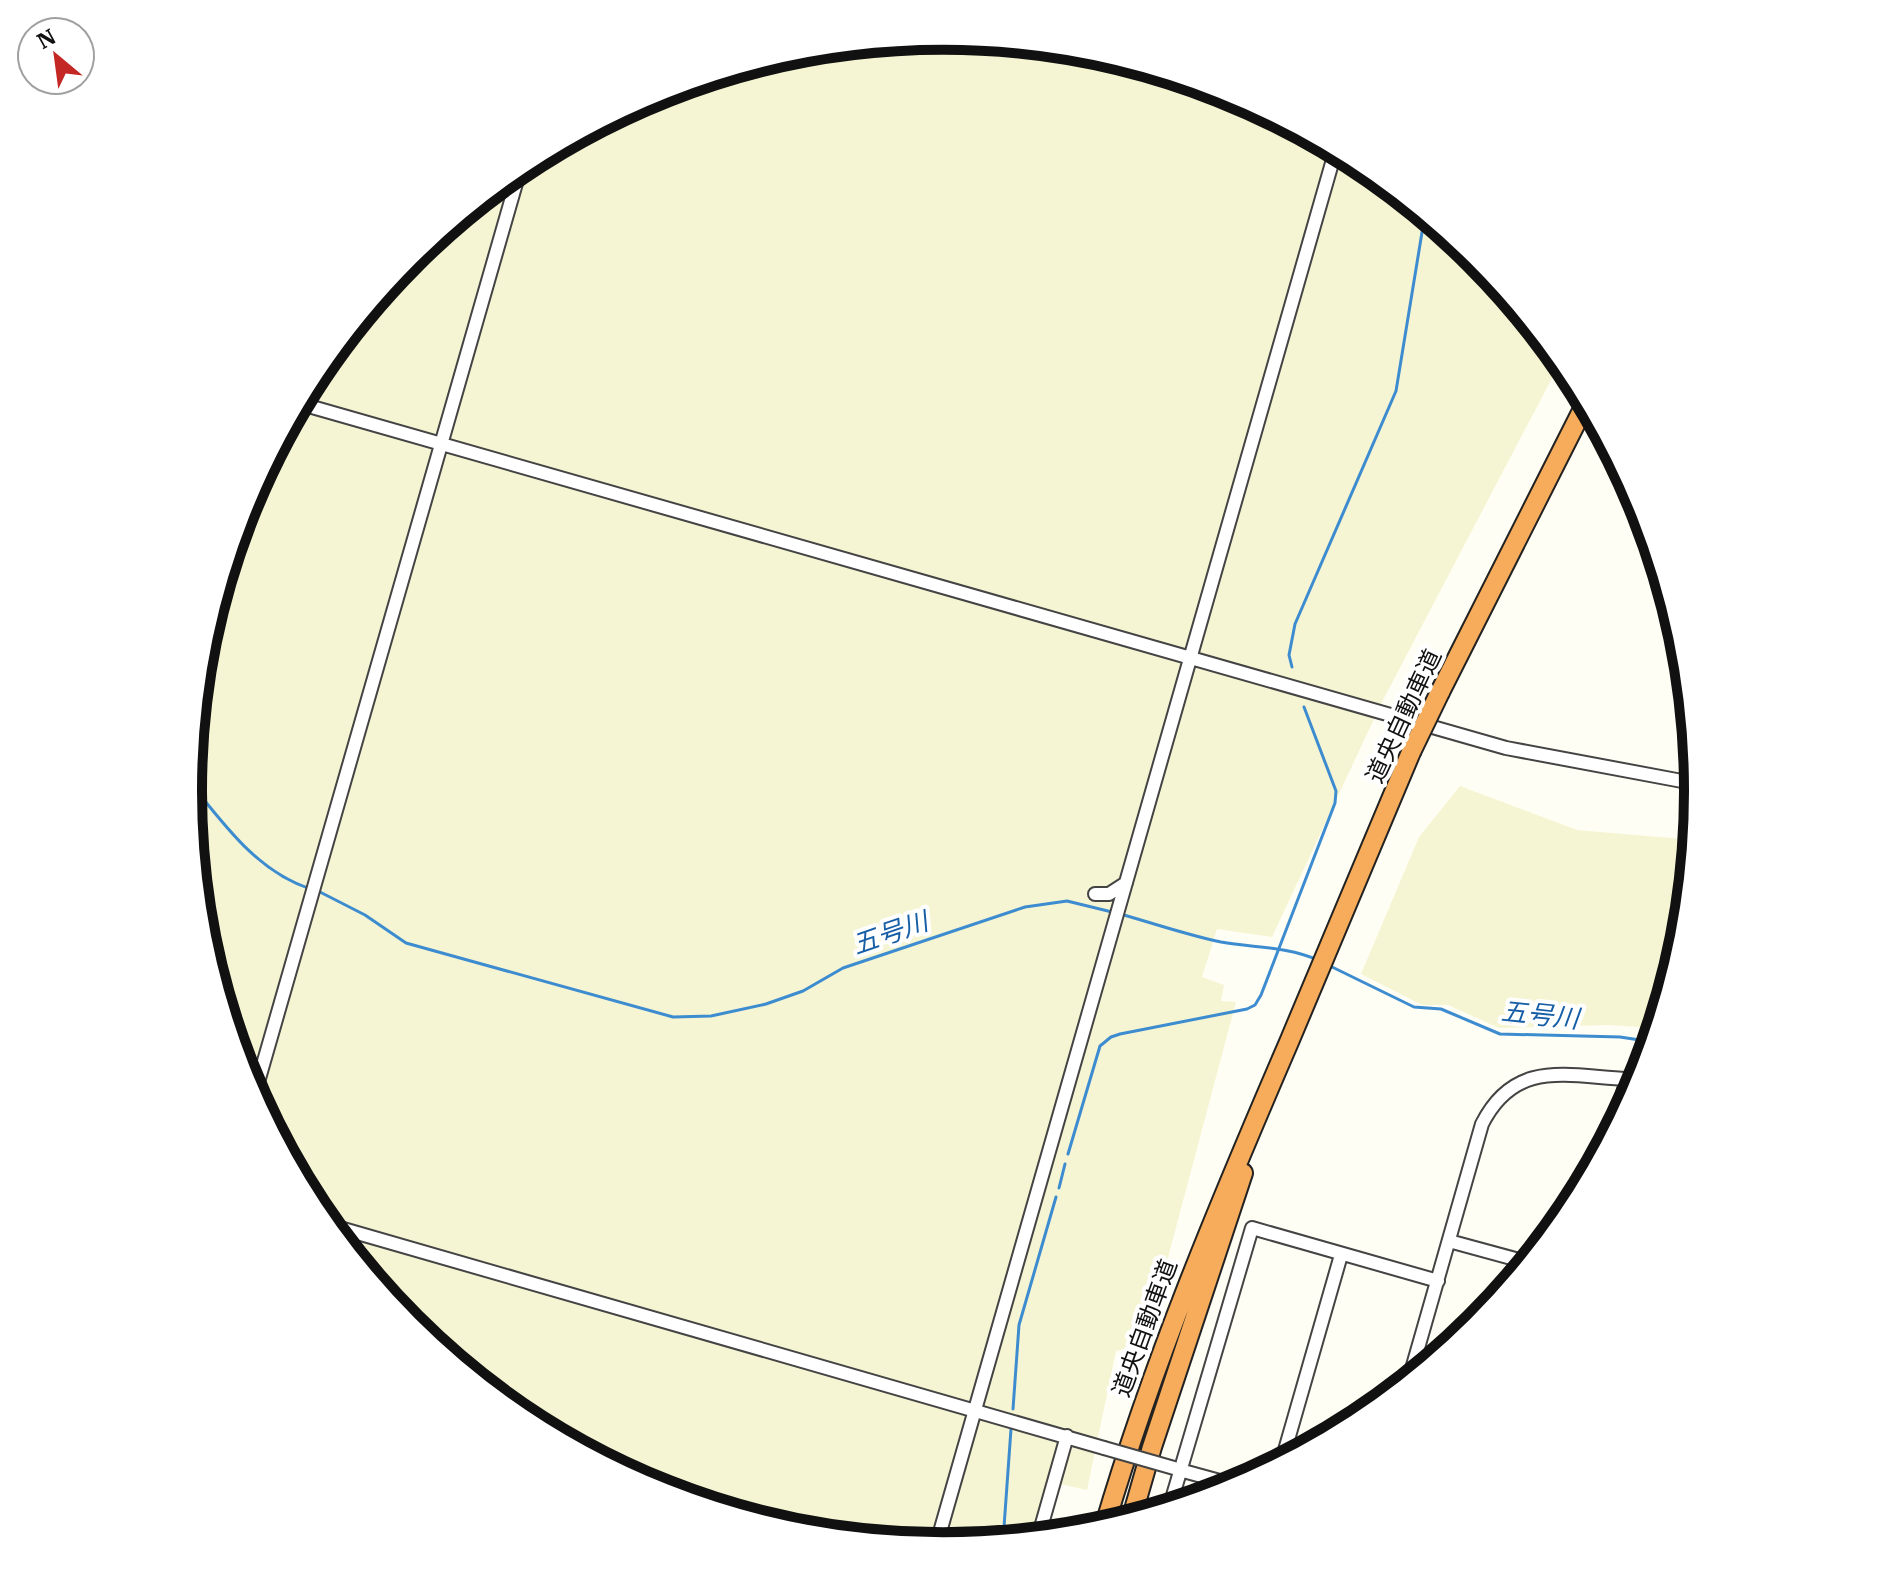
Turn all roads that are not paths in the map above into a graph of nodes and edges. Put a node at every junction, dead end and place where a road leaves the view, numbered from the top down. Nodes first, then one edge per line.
1 (1333, 161) edge
2 (515, 187) edge
3 (310, 407) edge
4 (1581, 413) edge
5 (440, 444) junction
6 (1190, 657) junction
7 (1685, 781) edge
8 (1126, 883) junction
9 (1095, 894) dead end
10 (1281, 1061) junction
11 (259, 1078) edge
12 (1627, 1079) edge
13 (346, 1230) edge
14 (1449, 1241) junction
15 (1341, 1255) junction
16 (1518, 1260) edge
17 (1438, 1281) junction
18 (1413, 1365) edge
19 (976, 1409) junction
20 (1067, 1436) junction
21 (1285, 1449) edge
22 (1177, 1469) junction
23 (1218, 1480) edge
24 (1171, 1497) edge
25 (1134, 1508) edge
26 (1108, 1514) edge
27 (1041, 1527) edge
28 (940, 1533) edge

1 - 6 street
2 - 5 street
3 - 5 street
4 - 10 highway, 道央自動車道, bridge
5 - 6 street
5 - 11 street
6 - 7 street
6 - 8 street
8 - 9 street
8 - 19 street
10 - 25 highway, 道央自動車道
10 - 26 highway, 道央自動車道
12 - 14 street
13 - 19 street
14 - 16 street
14 - 17 street
15 - 17 street
15 - 21 street
15 - 22 street
17 - 18 street
19 - 20 street
19 - 28 street
20 - 22 street, bridge
20 - 27 street
22 - 23 street
22 - 24 street

